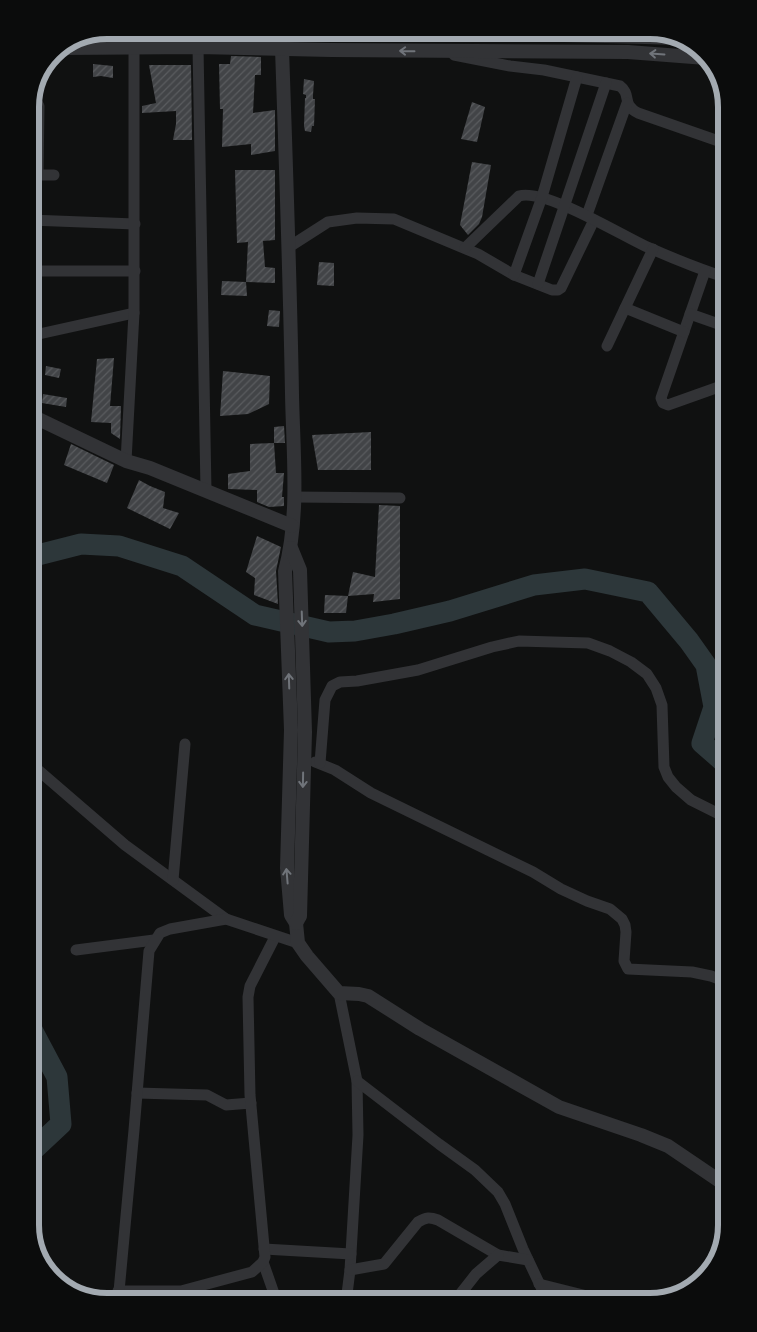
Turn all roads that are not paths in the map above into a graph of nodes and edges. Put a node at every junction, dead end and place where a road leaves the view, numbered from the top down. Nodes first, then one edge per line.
1 (283, 39) edge
2 (198, 47) junction
3 (73, 48) edge
4 (134, 48) junction
5 (282, 49) junction
6 (440, 51) junction
7 (696, 57) edge
8 (577, 77) junction
9 (606, 83) junction
10 (627, 104) junction
11 (718, 141) edge
12 (39, 175) edge
13 (54, 175) dead end
14 (542, 197) junction
15 (564, 206) junction
16 (591, 218) junction
17 (39, 220) edge
18 (135, 224) junction
19 (289, 247) junction
20 (465, 248) junction
21 (653, 249) junction
22 (39, 271) edge
23 (706, 271) junction
24 (135, 272) junction
25 (514, 275) junction
26 (718, 275) edge
27 (538, 284) junction
28 (625, 308) junction
29 (134, 313) junction
30 (690, 314) junction
31 (718, 325) edge
32 (684, 332) junction
33 (39, 334) edge
34 (607, 346) dead end
35 (718, 387) edge
36 (39, 419) edge
37 (126, 461) junction
38 (206, 491) junction
39 (294, 497) junction
40 (400, 498) dead end
41 (292, 526) junction
42 (292, 548) junction
43 (185, 744) dead end
44 (303, 760) junction
45 (320, 763) junction
46 (39, 771) edge
47 (718, 814) edge
48 (173, 880) junction
49 (226, 919) junction
50 (296, 923) junction
51 (275, 937) junction
52 (154, 940) junction
53 (298, 943) junction
54 (76, 950) dead end
55 (718, 979) edge
56 (339, 993) junction
57 (357, 1081) junction
58 (137, 1093) junction
59 (250, 1103) junction
60 (718, 1180) edge
61 (264, 1249) junction
62 (351, 1254) junction
63 (498, 1255) junction
64 (528, 1260) junction
65 (264, 1262) junction
66 (350, 1270) junction
67 (539, 1284) junction
68 (118, 1293) edge
69 (156, 1293) edge
70 (274, 1293) edge
71 (347, 1293) edge
72 (461, 1293) edge
73 (544, 1293) edge
74 (575, 1293) edge

1 - 5 street
2 - 4 street
2 - 5 street
2 - 38 street
3 - 4 street
4 - 18 street
6 -> 5 street
5 - 19 street
7 -> 6 street
6 - 8 street
8 - 9 street
8 - 14 street
9 - 10 street
9 - 15 street
10 - 11 street
10 - 16 street
12 - 13 street
14 - 15 street
14 - 20 street
14 - 25 street
15 - 16 street
15 - 27 street
16 - 21 street
16 - 27 street
17 - 18 street
18 - 24 street
19 - 20 street
19 - 39 street
20 - 25 street
21 - 23 street
21 - 28 street
22 - 24 street
23 - 26 street
23 - 30 street
24 - 29 street
25 - 27 street
28 - 32 street
28 - 34 street
29 - 33 street
29 - 37 street
30 - 31 street
30 - 32 street
32 - 35 street
36 - 37 street
37 - 38 street
38 - 41 street
39 - 40 street
39 - 41 street
41 - 42 street
42 -> 44 street
50 -> 42 street
43 - 48 street
44 - 45 street
44 -> 50 street
45 - 47 street
45 - 55 street
46 - 48 street
48 - 49 street
49 - 51 street
49 - 52 street
50 - 53 street
51 - 53 street
51 - 59 street
52 - 54 street
52 - 58 street
53 - 56 street
56 - 57 street
56 - 60 street
57 - 62 street
57 - 64 street
58 - 59 street
58 - 68 street
59 - 61 street
61 - 62 street
61 - 65 street
62 - 66 street
63 - 64 street
63 - 66 street
63 - 72 street
64 - 67 street
65 - 69 street
65 - 70 street
66 - 71 street
67 - 73 street
67 - 74 street

